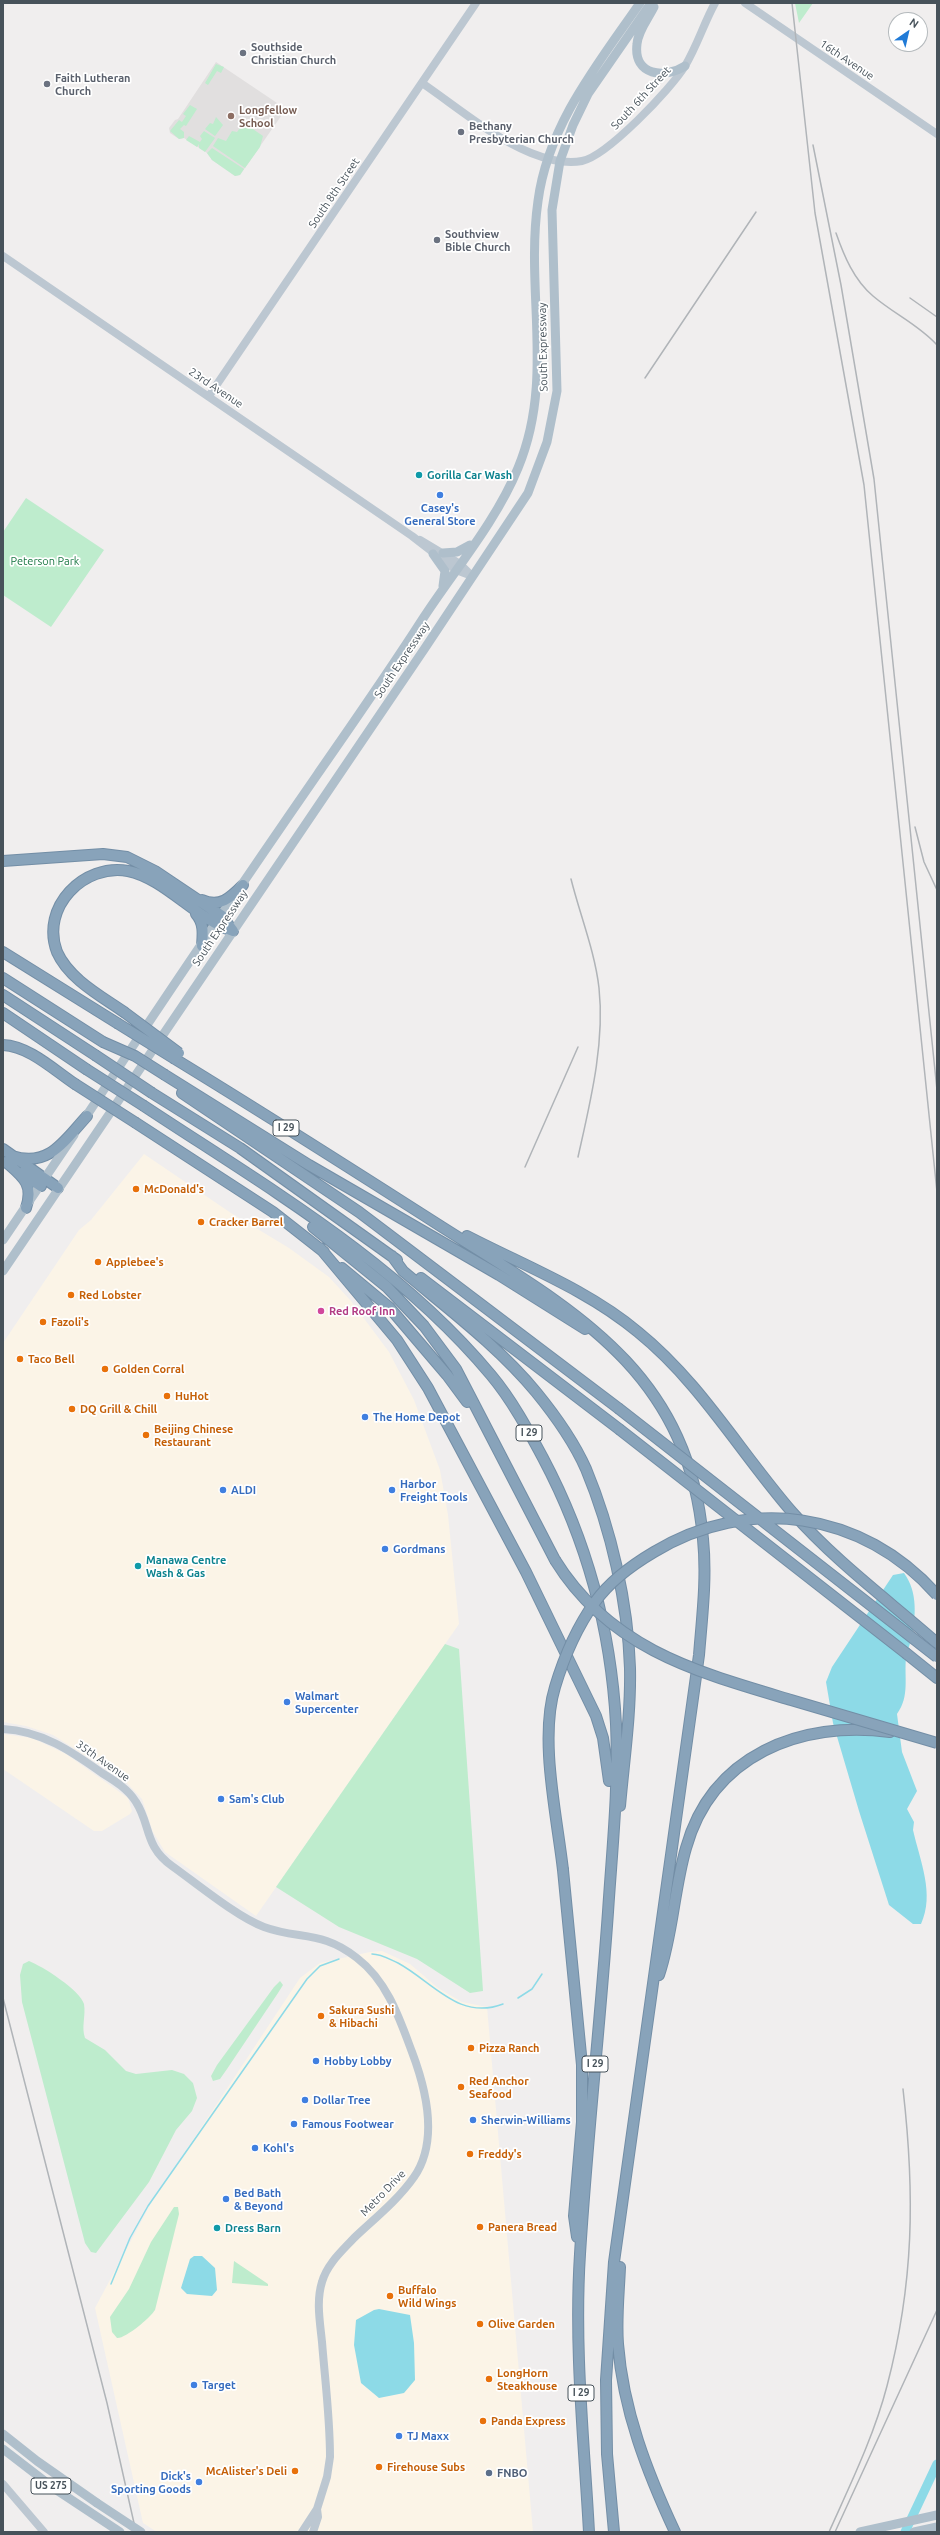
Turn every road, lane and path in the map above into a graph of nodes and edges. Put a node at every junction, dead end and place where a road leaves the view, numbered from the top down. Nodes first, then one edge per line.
1 (476, 3) edge
2 (640, 3) edge
3 (651, 3) edge
4 (656, 3) edge
5 (715, 3) edge
6 (745, 3) edge
7 (685, 66) junction
8 (422, 83) junction
9 (937, 134) edge
10 (548, 158) junction
11 (560, 161) junction
12 (3, 256) edge
13 (209, 396) junction
14 (479, 535) junction
15 (416, 538) junction
16 (443, 553) junction
17 (433, 554) junction
18 (458, 567) junction
19 (472, 576) junction
20 (440, 593) junction
21 (3, 861) edge
22 (243, 885) junction
23 (183, 896) junction
24 (222, 916) junction
25 (216, 925) junction
26 (233, 931) junction
27 (202, 946) junction
28 (3, 952) edge
29 (3, 978) edge
30 (3, 995) edge
31 (3, 1013) edge
32 (3, 1045) edge
33 (177, 1056) junction
34 (163, 1077) junction
35 (87, 1116) junction
36 (3, 1149) edge
37 (219, 1156) junction
38 (7, 1159) edge
39 (43, 1183) junction
40 (58, 1188) junction
41 (396, 1198) junction
42 (26, 1208) junction
43 (3, 1240) edge
44 (320, 1248) junction
45 (392, 1256) junction
46 (3, 1271) edge
47 (653, 1394) junction
48 (486, 1428) junction
49 (937, 1595) edge
50 (937, 1643) edge
51 (937, 1657) edge
52 (937, 1678) edge
53 (3, 1729) edge
54 (910, 1735) junction
55 (937, 1743) edge
56 (613, 1837) junction
57 (610, 1874) junction
58 (252, 1921) joint
59 (650, 2001) junction
60 (620, 2223) junction
61 (580, 2255) junction
62 (3, 2434) edge
63 (3, 2449) edge
64 (3, 2484) edge
65 (317, 2510) junction
66 (937, 2515) edge
67 (937, 2527) edge
68 (44, 2532) edge
69 (120, 2532) edge
70 (141, 2532) edge
71 (302, 2532) edge
72 (313, 2532) edge
73 (589, 2532) edge
74 (614, 2532) edge
75 (675, 2532) edge
76 (860, 2532) edge
77 (914, 2532) edge

1 - 8 street, South 8th Street
2 - 10 main road, South Expressway
3 - 11 main road, South Expressway
4 - 7 main road
5 - 7 street, South 6th Street
6 - 9 street, 16th Avenue
7 - 11 street, South 6th Street
8 - 10 street, South 6th Street
8 - 13 street, South 8th Street
10 - 11 street, South 6th Street
10 - 14 main road, South Expressway
11 - 19 main road, South Expressway
12 - 13 street, 23rd Avenue
13 - 15 street, 23rd Avenue
14 - 16 main road
14 - 18 main road, South Expressway
15 - 16 street, 23rd Avenue
15 - 17 street, 23rd Avenue
16 - 18 street, 23rd Avenue
17 - 18 street, 23rd Avenue
17 - 20 main road
18 - 19 street, 23rd Avenue
18 - 20 main road, South Expressway
19 - 26 main road, South Expressway
20 - 22 main road, South Expressway
21 - 23 highway
22 - 23 highway
22 - 24 main road, South Expressway
23 - 24 highway
23 - 25 highway
23 - 27 highway
23 - 33 highway, bridge
24 - 25 main road, South Expressway
24 - 26 highway
25 - 26 highway
25 - 27 main road, South Expressway
26 - 40 main road, South Expressway
27 - 35 main road, South Expressway
28 - 33 highway, I 29, bridge
29 - 34 highway, bridge
30 - 45 highway, bridge
31 - 37 highway, I 29, bridge
32 - 44 highway, bridge
33 - 41 highway, I 29
34 - 47 highway
34 - 51 highway, bridge
35 - 38 highway
35 - 39 main road, South Expressway
36 - 38 highway
37 - 48 highway
37 - 56 highway, I 29
38 - 39 highway
38 - 42 highway
39 - 40 highway
39 - 42 main road, South Expressway
40 - 46 main road, South Expressway
41 - 47 highway, I 29
41 - 50 highway
42 - 43 main road, South Expressway
44 - 48 highway
44 - 56 highway
45 - 52 highway, bridge
45 - 57 highway
47 - 59 highway, I 29
48 - 54 highway, bridge
49 - 61 highway, bridge
53 - 58 street, 35th Avenue
54 - 55 highway, bridge
54 - 59 highway, bridge
56 - 57 highway, I 29
57 - 61 highway, I 29
58 - 65 street, Metro Drive
59 - 60 highway, I 29
60 - 74 highway, I 29
60 - 75 highway
61 - 73 highway, I 29
62 - 70 main road, US 275, bridge
63 - 69 main road, US 275
64 - 68 street
65 - 71 street, Metro Drive
65 - 72 street, Metro Drive
66 - 76 main road
67 - 77 main road

